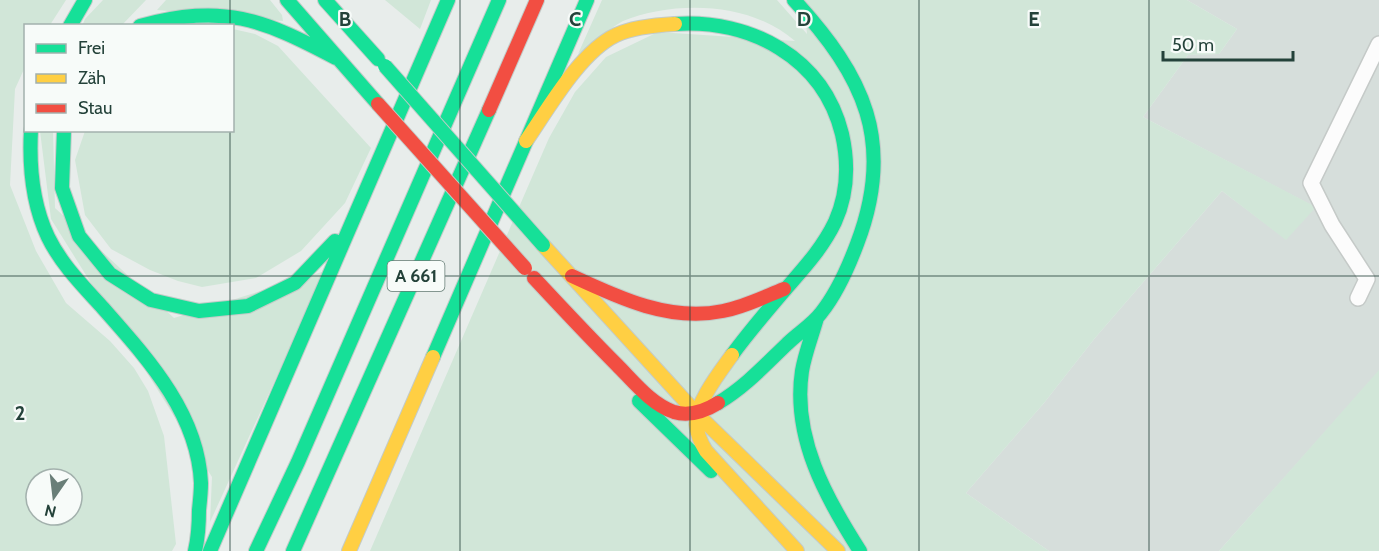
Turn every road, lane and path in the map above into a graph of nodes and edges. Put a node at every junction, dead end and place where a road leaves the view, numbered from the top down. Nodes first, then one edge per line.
1 (85, 0) edge
2 (287, 0) edge
3 (324, 0) edge
4 (331, 0) edge
5 (448, 0) edge
6 (499, 0) edge
7 (537, 0) edge
8 (587, 0) edge
9 (794, 0) edge
10 (150, 9) dead end
11 (71, 24) edge
12 (137, 24) edge
13 (144, 24) edge
14 (1379, 44) edge
15 (336, 58) junction
16 (381, 63) junction
17 (31, 132) edge
18 (64, 132) edge
19 (526, 141) junction
20 (374, 175) junction
21 (529, 273) junction
22 (572, 276) junction
23 (786, 289) junction
24 (1358, 298) dead end
25 (817, 318) junction
26 (697, 414) junction
27 (195, 551) edge
28 (210, 551) edge
29 (256, 551) edge
30 (292, 551) edge
31 (349, 551) edge
32 (796, 551) edge
33 (838, 551) edge
34 (860, 551) edge

1 - 11 main road
2 - 15 main road
3 - 16 main road
4 - 16 main road
5 - 20 main road
6 - 29 main road, A 661
7 - 30 main road, A 661
8 - 19 main road
9 - 25 main road
10 - 12 main road
13 - 15 main road
14 - 24 street
15 - 21 main road, bridge
16 - 22 main road, bridge
17 - 27 main road
18 - 20 main road
19 - 23 main road
19 - 31 main road
20 - 28 main road
21 - 26 main road
21 - 32 main road
22 - 23 main road
22 - 26 main road
23 - 26 main road
25 - 26 main road
25 - 34 main road
26 - 32 main road
26 - 33 main road

